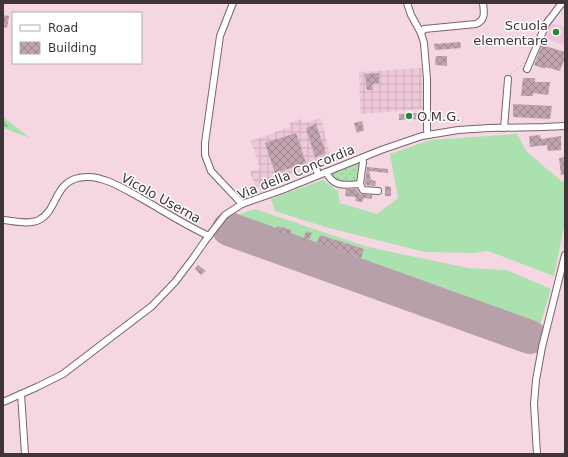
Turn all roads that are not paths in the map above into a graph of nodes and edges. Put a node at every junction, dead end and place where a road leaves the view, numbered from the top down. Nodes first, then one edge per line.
1 (233, 3) edge
2 (407, 3) edge
3 (483, 3) edge
4 (562, 3) edge
5 (421, 33) junction
6 (527, 69) dead end
7 (508, 79) dead end
8 (565, 126) edge
9 (504, 128) junction
10 (428, 136) junction
11 (362, 158) junction
12 (316, 167) dead end
13 (326, 172) junction
14 (318, 175) junction
15 (360, 184) junction
16 (378, 191) dead end
17 (242, 204) junction
18 (3, 220) edge
19 (209, 236) junction
20 (565, 255) edge
21 (21, 394) junction
22 (3, 402) edge
23 (26, 454) edge
24 (537, 454) edge

1 - 17 street
2 - 5 street
3 - 5 street
4 - 6 street
5 - 10 street
7 - 9 street
8 - 9 street, Via della Concordia
9 - 10 street, Via della Concordia
10 - 11 street, Via della Concordia
11 - 13 street, Via della Concordia
11 - 15 street
12 - 14 street
13 - 14 street, Via della Concordia
13 - 15 street
14 - 17 street, Via della Concordia
15 - 16 street
17 - 19 street, Via della Concordia
18 - 19 street, Vicolo Userna
19 - 21 street, Via della Concordia
20 - 24 street
21 - 22 street, Via della Concordia
21 - 23 street

